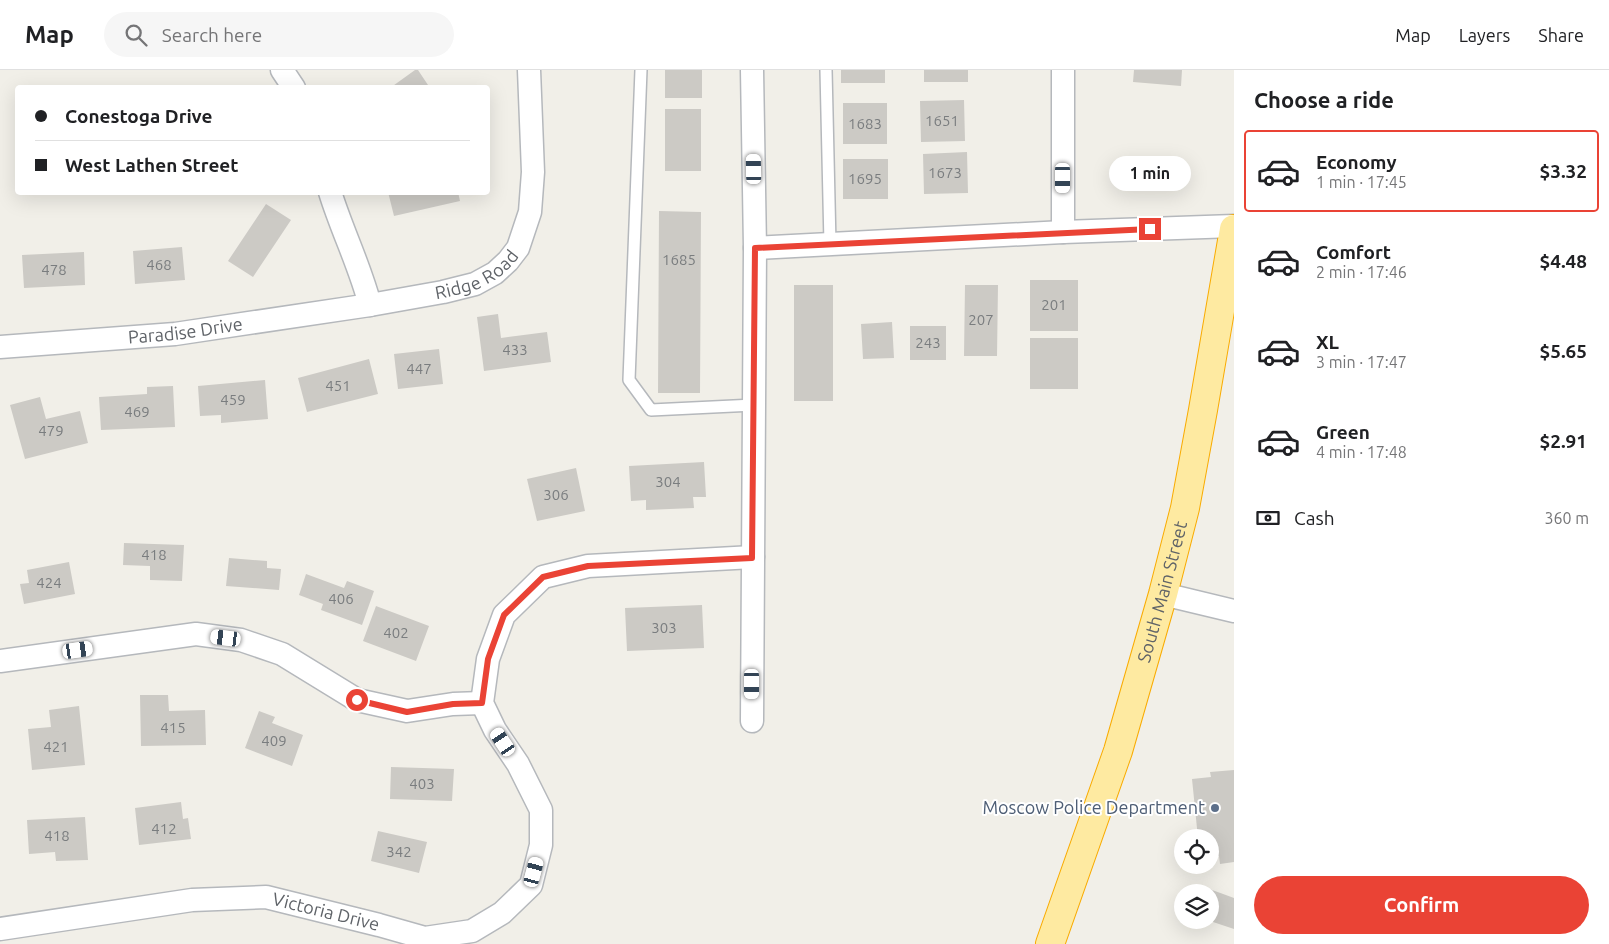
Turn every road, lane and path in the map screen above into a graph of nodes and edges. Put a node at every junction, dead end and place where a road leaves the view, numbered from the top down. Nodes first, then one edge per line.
1 (282, 70) edge
2 (529, 70) edge
3 (641, 70) edge
4 (752, 70) edge
5 (826, 70) edge
6 (1063, 70) edge
7 (292, 85) edge
8 (331, 195) edge
9 (1234, 228) edge
10 (1063, 232) junction
11 (830, 244) junction
12 (755, 248) junction
13 (370, 305) junction
14 (0, 347) edge
15 (754, 405) junction
16 (752, 558) junction
17 (1163, 594) junction
18 (1234, 611) edge
19 (0, 661) edge
20 (482, 703) junction
21 (752, 720) dead end
22 (0, 929) edge
23 (1050, 944) edge

1 - 7 street
2 - 13 street, Ridge Road
3 - 15 lane
4 - 12 street
5 - 11 lane
6 - 10 street
8 - 13 street
9 - 10 street
9 - 17 highway, South Main Street
10 - 11 street
11 - 12 street
12 - 15 street
13 - 14 street, Paradise Drive
15 - 16 street
16 - 20 street
16 - 21 street
17 - 18 street
17 - 23 highway, South Main Street
19 - 20 street
20 - 22 street, Victoria Drive

